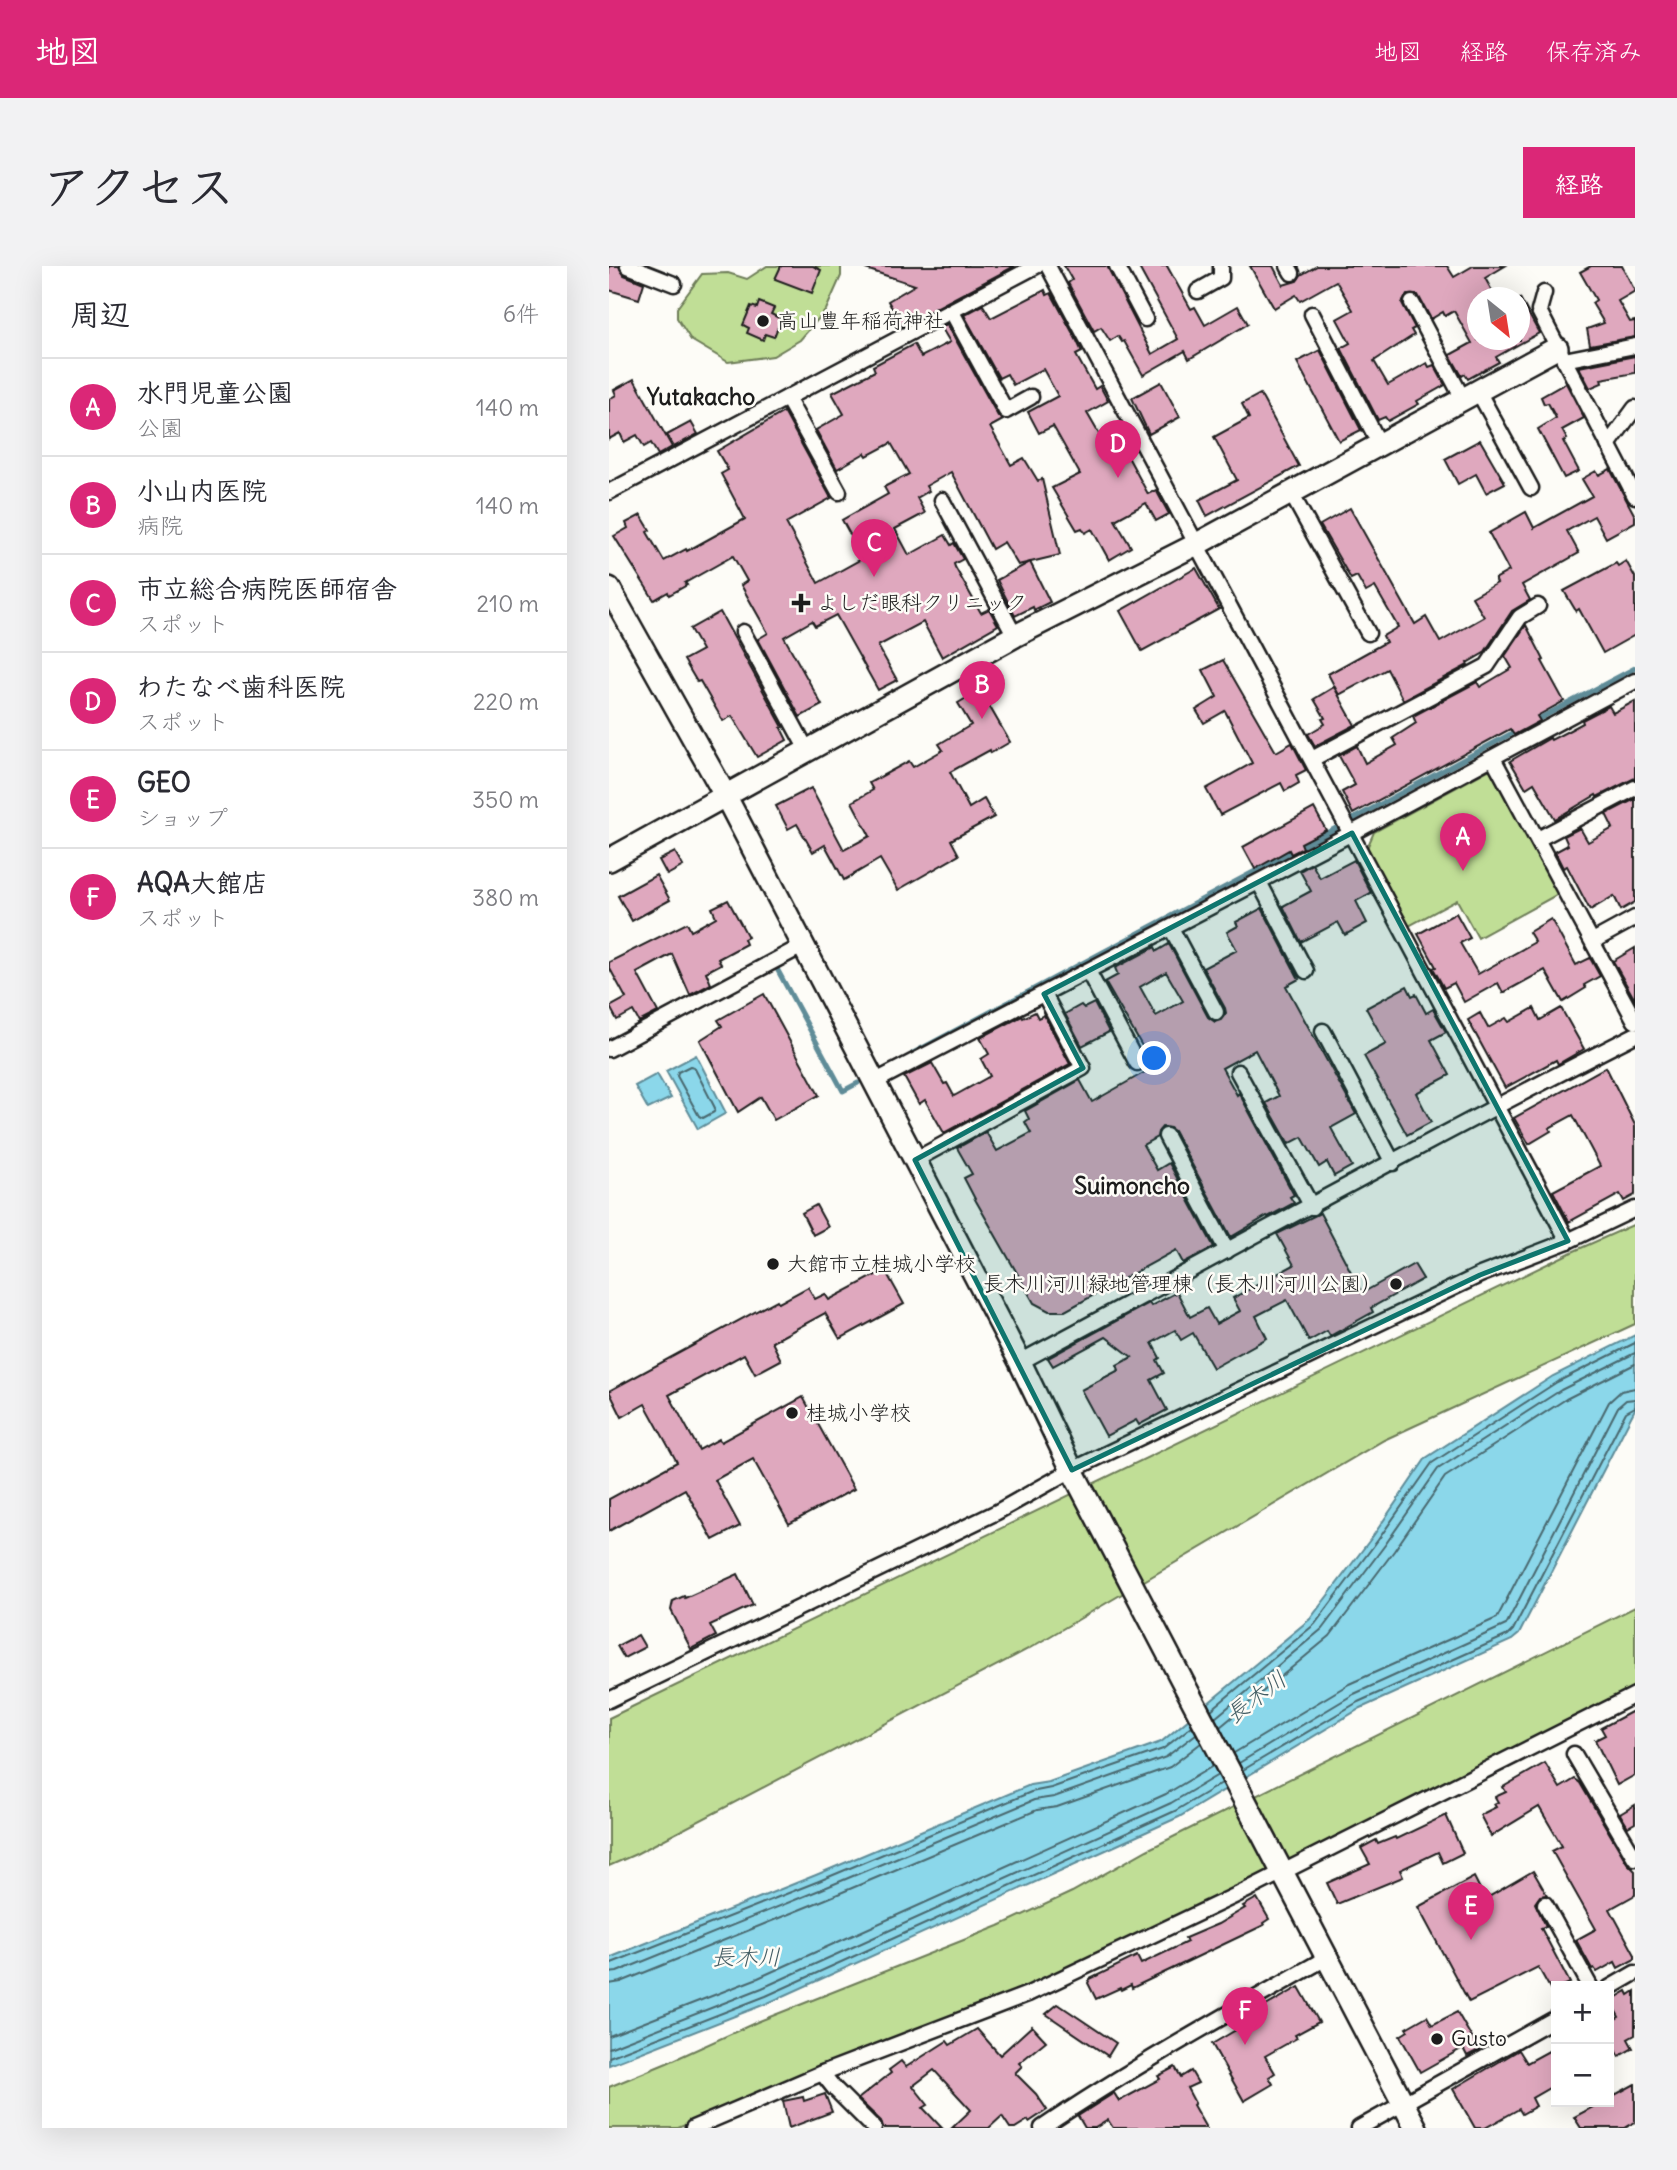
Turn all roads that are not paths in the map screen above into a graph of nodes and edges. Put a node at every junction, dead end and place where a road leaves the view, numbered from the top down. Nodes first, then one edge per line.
1 (628, 266) edge
2 (1036, 266) edge
3 (1048, 266) edge
4 (1117, 266) edge
5 (1221, 266) edge
6 (674, 284) dead end
7 (1198, 291) dead end
8 (1544, 293) dead end
9 (1412, 303) dead end
10 (952, 312) junction
11 (1311, 314) dead end
12 (1145, 319) dead end
13 (1635, 346) edge
14 (1561, 354) junction
15 (1470, 395) junction
16 (1031, 397) dead end
17 (787, 398) junction
18 (1635, 408) edge
19 (1380, 445) junction
20 (1608, 445) junction
21 (1531, 488) dead end
22 (609, 492) edge
23 (839, 492) dead end
24 (1291, 493) junction
25 (1635, 495) edge
26 (942, 500) dead end
27 (1197, 544) junction
28 (609, 588) edge
29 (1538, 606) dead end
30 (743, 632) dead end
31 (1368, 633) dead end
32 (1015, 636) junction
33 (1635, 681) edge
34 (807, 750) junction
35 (1493, 758) junction
36 (1312, 759) junction
37 (1635, 788) edge
38 (725, 795) junction
39 (1352, 834) junction
40 (1538, 839) junction
41 (609, 860) edge
42 (1259, 882) junction
43 (1635, 918) edge
44 (1171, 928) junction
45 (1593, 941) junction
46 (804, 946) junction
47 (1088, 971) junction
48 (1306, 971) dead end
49 (1044, 994) junction
50 (1216, 1012) dead end
51 (1635, 1021) edge
52 (1323, 1031) dead end
53 (1635, 1035) edge
54 (609, 1049) edge
55 (1137, 1063) dead end
56 (1238, 1072) dead end
57 (874, 1082) junction
58 (1496, 1106) junction
59 (1166, 1136) dead end
60 (915, 1160) junction
61 (1393, 1163) junction
62 (1312, 1207) junction
63 (1635, 1209) edge
64 (1569, 1241) junction
65 (1227, 1251) junction
66 (1020, 1362) junction
67 (1076, 1476) junction
68 (1635, 1695) edge
69 (609, 1700) edge
70 (1574, 1754) dead end
71 (1635, 1858) edge
72 (1283, 1872) junction
73 (1545, 1904) dead end
74 (1328, 1957) junction
75 (1635, 1973) edge
76 (1587, 1981) edge
77 (1614, 1985) edge
78 (1551, 2021) edge
79 (822, 2073) junction
80 (1403, 2103) junction
81 (1044, 2127) edge
82 (692, 2128) edge
83 (874, 2128) edge
84 (1359, 2128) edge
85 (1416, 2128) edge

1 - 6 street
2 - 10 street
3 - 27 street
4 - 12 street
5 - 7 street
8 - 14 street
9 - 15 street
10 - 16 street
10 - 17 street
11 - 19 street
13 - 14 street
14 - 15 street
14 - 20 street
15 - 19 street
15 - 21 street
17 - 22 street
17 - 23 street
18 - 20 street
19 - 24 street
20 - 25 street
24 - 27 street
24 - 31 street
26 - 32 street
27 - 32 street
27 - 36 street
28 - 38 street
29 - 36 street
30 - 34 street
32 - 34 street
33 - 35 street
34 - 38 street
35 - 39 street
35 - 40 street
36 - 39 street
37 - 40 street
38 - 41 street
38 - 46 street
39 - 42 street
39 - 58 street
40 - 45 street
42 - 44 street
42 - 48 street
43 - 45 street
44 - 47 street
44 - 50 street
45 - 51 street
46 - 54 street
46 - 57 street
47 - 49 street
47 - 55 street
49 - 57 street
49 - 60 street
52 - 61 street
53 - 58 street
56 - 62 street
57 - 60 street
58 - 61 street
58 - 64 street
59 - 65 street
60 - 66 street
61 - 62 street
62 - 65 street
63 - 64 street
64 - 67 street
65 - 66 street
66 - 67 street
67 - 69 street
67 - 72 street
68 - 72 street
70 - 71 street
72 - 74 street
72 - 79 street
73 - 76 street
74 - 80 street
74 - 81 street
75 - 77 street
78 - 80 street
79 - 82 street
79 - 83 street
80 - 84 street
80 - 85 street

